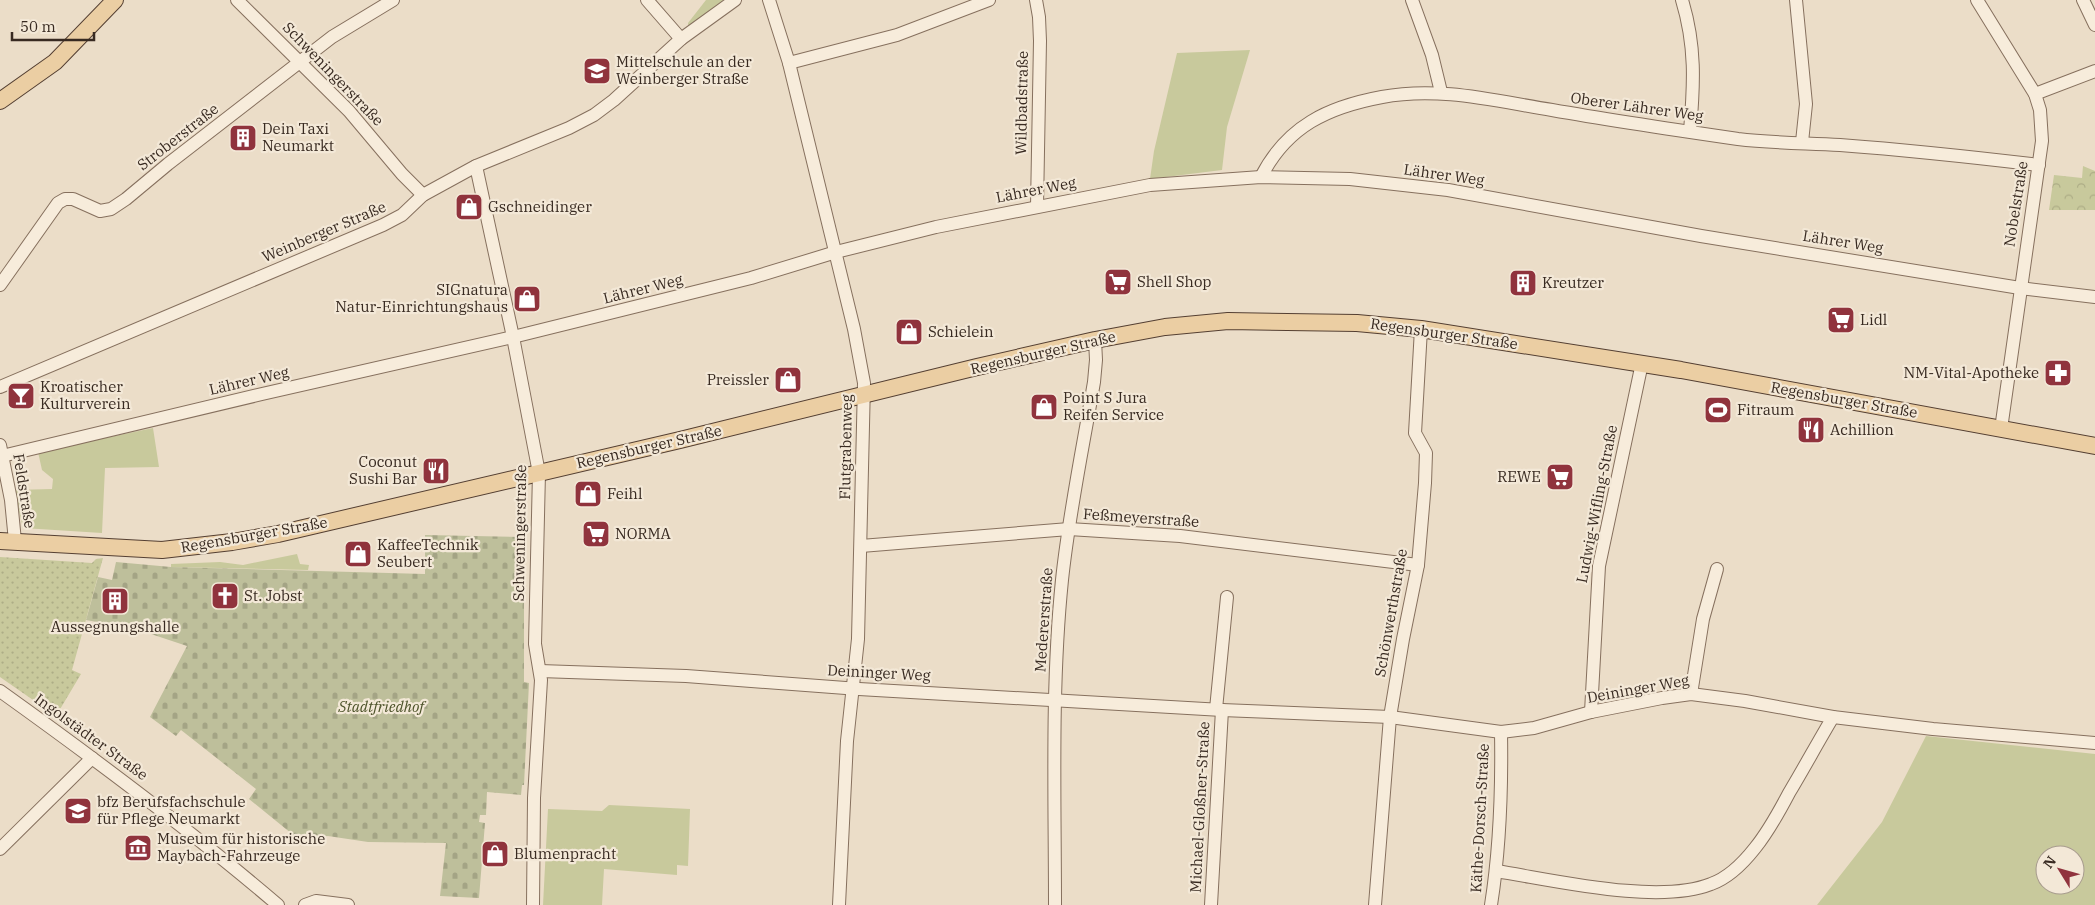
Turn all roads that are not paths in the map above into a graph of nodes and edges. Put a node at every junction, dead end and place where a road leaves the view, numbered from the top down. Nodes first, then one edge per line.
1 (115, 0) edge
2 (237, 0) edge
3 (393, 0) edge
4 (647, 0) edge
5 (734, 0) edge
6 (769, 0) edge
7 (989, 0) edge
8 (1036, 0) edge
9 (1412, 0) edge
10 (1682, 0) edge
11 (1796, 0) edge
12 (1977, 0) edge
13 (2083, 0) edge
14 (2095, 25) edge
15 (681, 38) junction
16 (299, 62) junction
17 (789, 62) junction
18 (2095, 71) edge
19 (1442, 92) junction
20 (2035, 94) junction
21 (0, 101) edge
22 (1690, 131) junction
23 (1802, 142) junction
24 (2039, 165) junction
25 (476, 166) junction
26 (1261, 177) junction
27 (423, 195) junction
28 (1037, 206) junction
29 (836, 252) junction
30 (0, 285) edge
31 (2020, 288) junction
32 (2095, 297) edge
33 (1421, 330) junction
34 (514, 337) junction
35 (1095, 340) junction
36 (1642, 363) junction
37 (0, 387) edge
38 (864, 396) junction
39 (2000, 429) junction
40 (2095, 446) edge
41 (1, 450) edge
42 (539, 473) junction
43 (1069, 529) junction
44 (8, 541) edge
45 (861, 546) junction
46 (1418, 565) junction
47 (1717, 569) dead end
48 (1227, 597) dead end
49 (540, 671) junction
50 (852, 688) junction
51 (0, 690) edge
52 (1691, 694) junction
53 (1054, 700) junction
54 (1219, 710) junction
55 (1591, 712) junction
56 (1390, 717) junction
57 (1833, 717) junction
58 (1501, 732) junction
59 (2095, 743) edge
60 (92, 758) junction
61 (0, 849) edge
62 (1496, 871) junction
63 (278, 905) edge
64 (305, 905) edge
65 (348, 905) edge
66 (532, 905) edge
67 (839, 905) edge
68 (1055, 905) edge
69 (1212, 905) edge
70 (1375, 905) edge
71 (1491, 905) edge

1 - 21 main road
2 - 16 street, Schweningerstraße
3 - 16 street, Stroberstraße
4 - 15 street
5 - 15 street, Weinberger Straße
6 - 17 street, Flutgrabenweg
7 - 17 street
8 - 28 street, Wildbadstraße
9 - 19 street
10 - 22 street
11 - 23 street
12 - 20 street, Nobelstraße
13 - 14 street
15 - 25 street, Weinberger Straße
16 - 27 street, Schweningerstraße
16 - 30 street, Stroberstraße
17 - 29 street, Flutgrabenweg
18 - 20 street
19 - 22 street, Oberer Lährer Weg
19 - 26 street, Oberer Lährer Weg
20 - 24 street, Nobelstraße
22 - 23 street, Oberer Lährer Weg
23 - 24 street, Oberer Lährer Weg
24 - 31 street, Nobelstraße
25 - 27 street, Weinberger Straße
25 - 34 street, Schweningerstraße
26 - 28 street, Lährer Weg
26 - 31 street, Lährer Weg
27 - 37 street, Weinberger Straße
28 - 29 street, Lährer Weg
29 - 34 street, Lährer Weg
29 - 38 street, Flutgrabenweg
31 - 32 street, Lährer Weg
31 - 39 street, Nobelstraße
33 - 35 main road, Regensburger Straße
33 - 36 main road, Regensburger Straße
33 - 46 street, Schönwerthstraße
34 - 41 street, Lährer Weg
34 - 42 street, Schweningerstraße
35 - 38 main road, Regensburger Straße
35 - 43 street, Medererstraße
36 - 39 main road, Regensburger Straße
36 - 55 street, Ludwig-Wifling-Straße
38 - 42 main road, Regensburger Straße
38 - 45 street, Flutgrabenweg
39 - 40 main road, Regensburger Straße
41 - 44 street, Feldstraße
42 - 44 main road, Regensburger Straße
42 - 49 street, Schweningerstraße
43 - 45 street, Feßmeyerstraße
43 - 46 street, Feßmeyerstraße
43 - 53 street, Medererstraße
45 - 50 street, Flutgrabenweg
46 - 56 street, Schönwerthstraße
47 - 52 street
48 - 54 street
49 - 50 street, Deininger Weg
49 - 66 street, Schweningerstraße
50 - 53 street, Deininger Weg
50 - 67 street, Flutgrabenweg
51 - 60 street, Ingolstädter Straße
52 - 55 street, Deininger Weg
52 - 57 street, Deininger Weg
53 - 54 street, Deininger Weg
53 - 68 street, Medererstraße
54 - 56 street, Deininger Weg
54 - 69 street, Michael-Gloßner-Straße
55 - 58 street, Deininger Weg
56 - 58 street, Deininger Weg
56 - 70 street, Schönwerthstraße
57 - 59 street, Deininger Weg
57 - 62 street
58 - 62 street, Käthe-Dorsch-Straße
60 - 61 street
60 - 63 street, Ingolstädter Straße
62 - 71 street, Käthe-Dorsch-Straße
64 - 65 street

